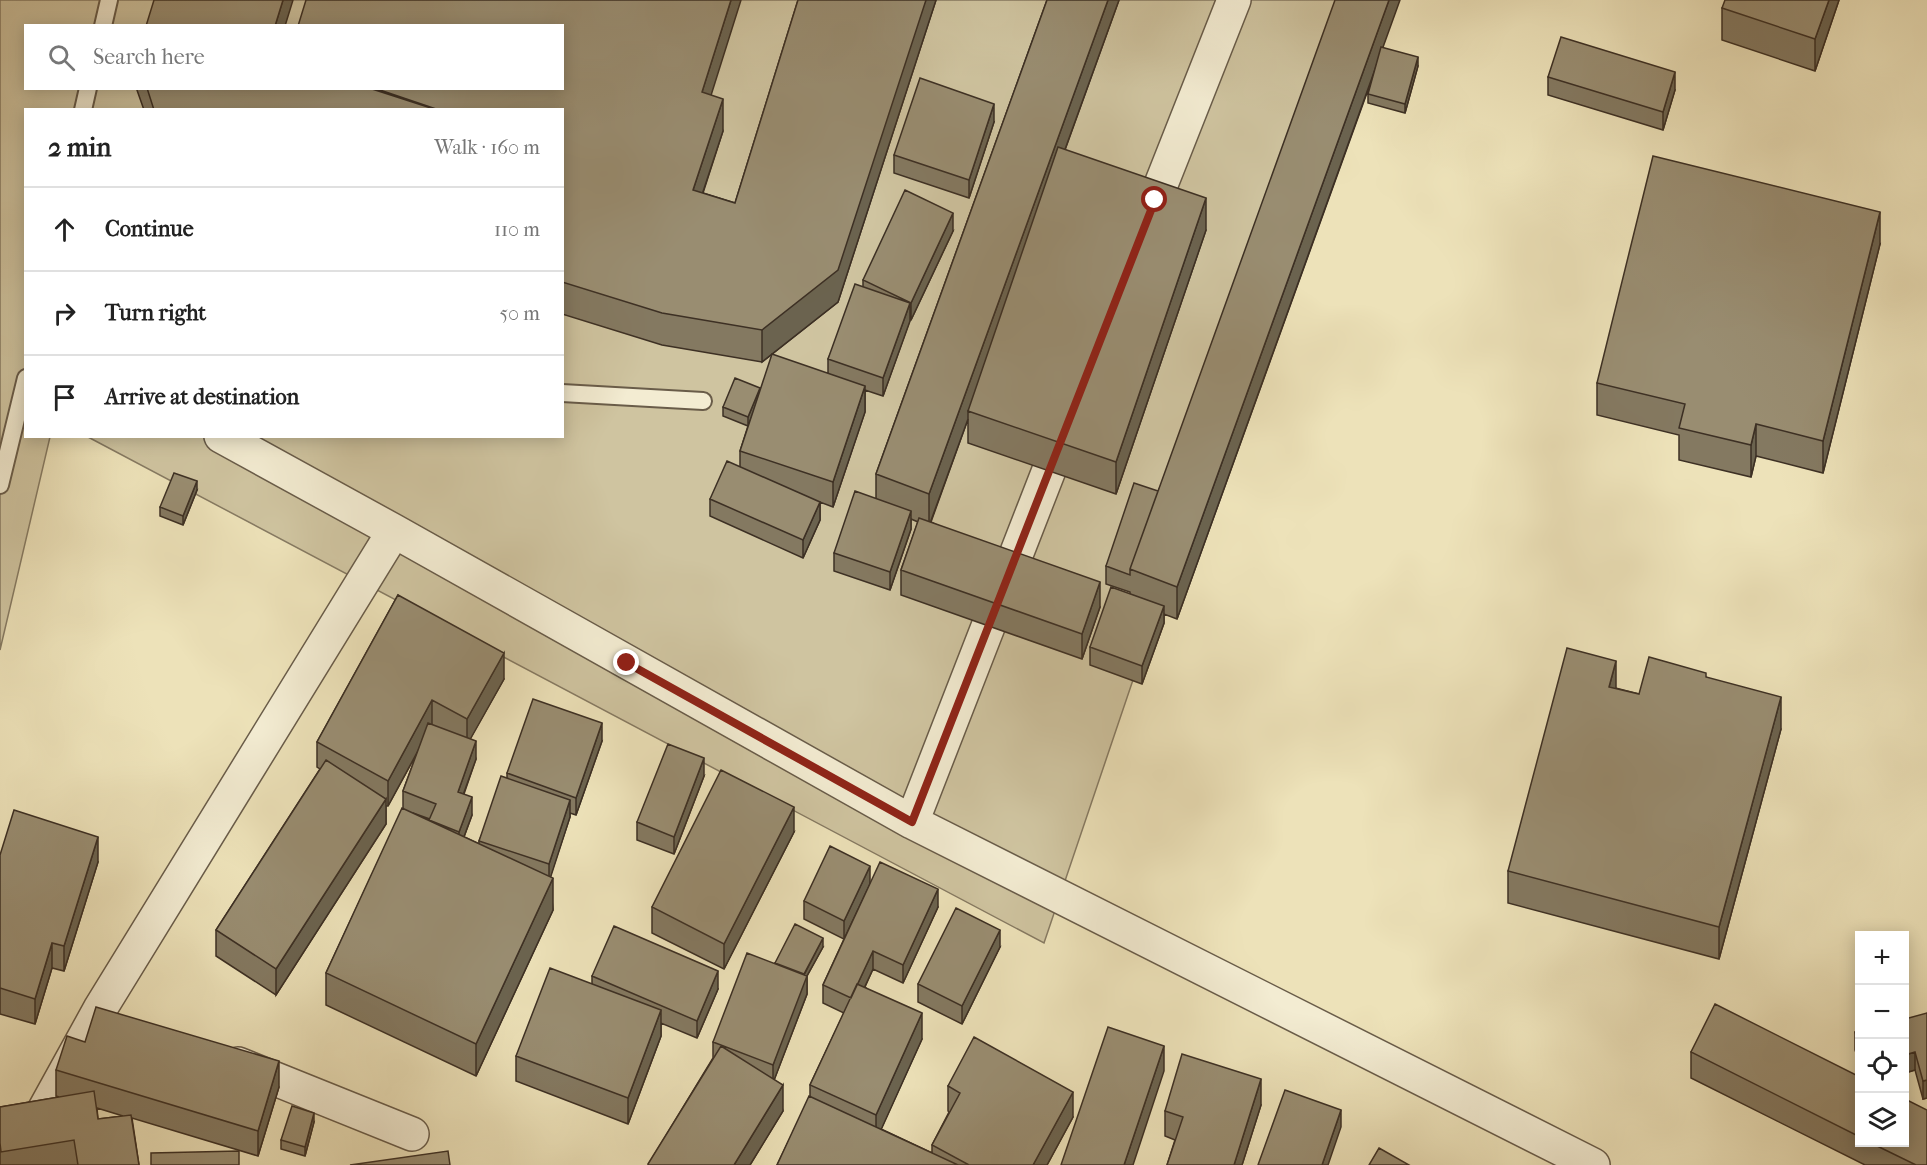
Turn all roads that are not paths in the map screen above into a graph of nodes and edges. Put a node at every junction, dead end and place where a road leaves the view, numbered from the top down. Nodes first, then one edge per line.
1 (109, 0) edge
2 (1234, 0) edge
3 (103, 24) edge
4 (88, 90) edge
5 (83, 108) edge
6 (1134, 255) edge
7 (24, 386) edge
8 (564, 393) edge
9 (1077, 400) edge
10 (703, 401) dead end
11 (225, 438) edge
12 (0, 485) edge
13 (394, 531) junction
14 (912, 822) junction
15 (211, 1053) edge
16 (412, 1134) dead end
17 (14, 1165) edge
18 (1593, 1165) edge

1 - 3 lane
2 - 6 street
4 - 5 lane
7 - 12 lane
8 - 10 lane
9 - 14 street
11 - 13 street
13 - 14 street
13 - 17 street
14 - 18 street
15 - 16 street

